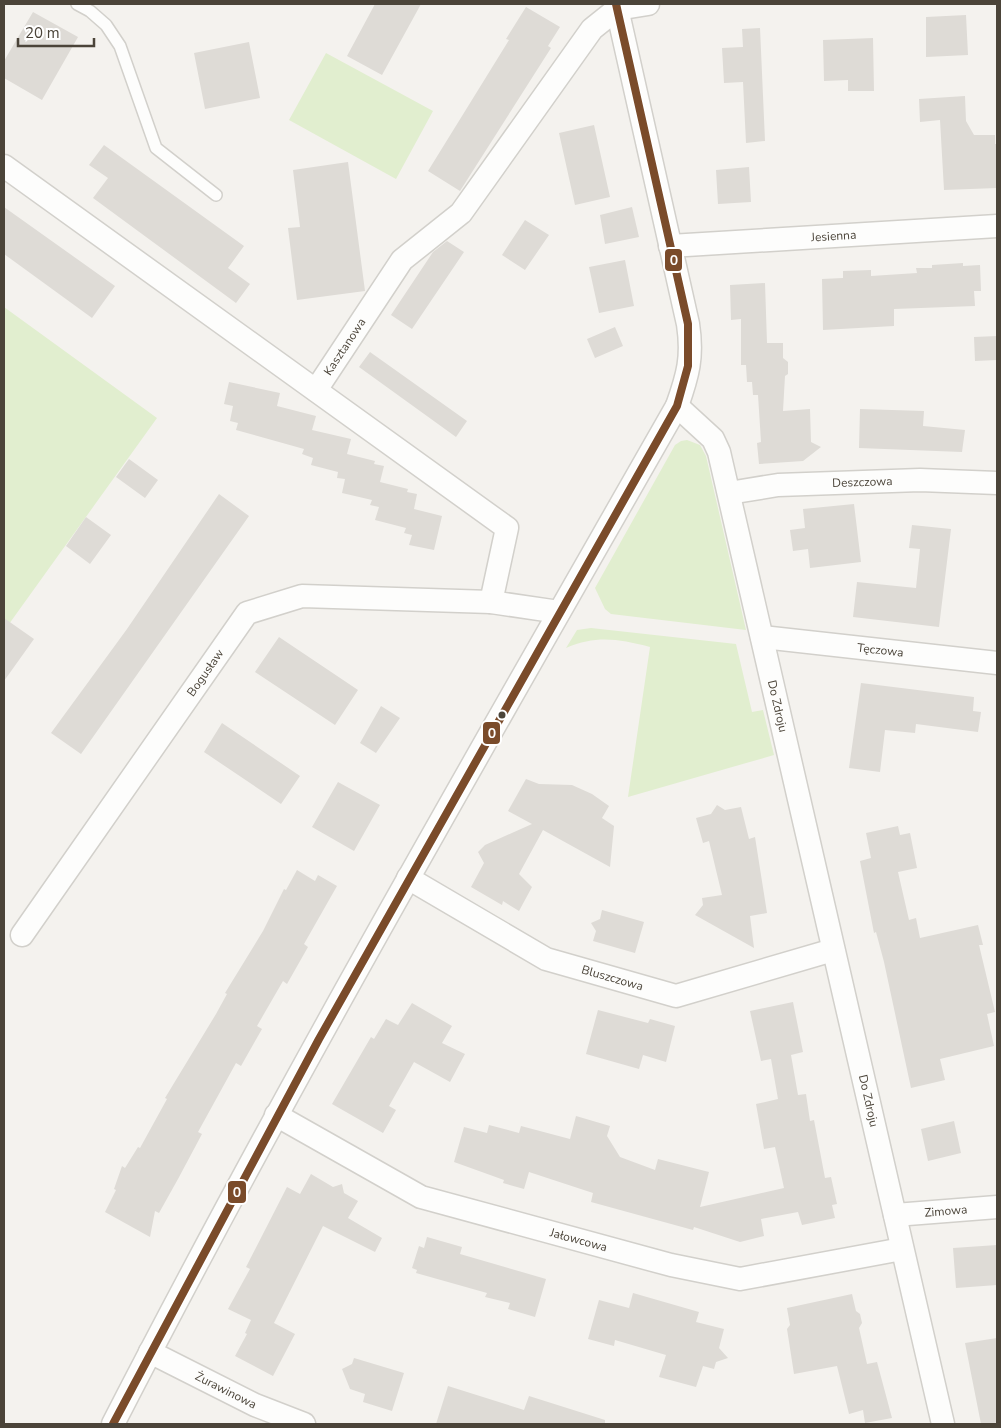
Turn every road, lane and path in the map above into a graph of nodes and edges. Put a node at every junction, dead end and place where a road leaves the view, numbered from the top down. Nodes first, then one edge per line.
1 (77, 4) edge
2 (648, 4) edge
3 (617, 6) edge
4 (4, 166) edge
5 (216, 195) dead end
6 (997, 226) edge
7 (670, 246) junction
8 (316, 390) junction
9 (677, 406) junction
10 (997, 483) edge
11 (729, 493) junction
12 (491, 602) junction
13 (559, 612) junction
14 (762, 637) junction
15 (997, 663) edge
16 (408, 878) junction
17 (22, 935) dead end
18 (833, 950) junction
19 (276, 1115) junction
20 (997, 1207) edge
21 (895, 1214) junction
22 (902, 1249) junction
23 (150, 1352) junction
24 (113, 1424) edge
25 (304, 1424) edge
26 (943, 1424) edge

1 - 5 lane
2 - 3 street
3 - 7 street
3 - 8 street, Kasztanowa
4 - 8 street
6 - 7 street, Jesienna
7 - 9 street
8 - 12 street
9 - 11 street, Do Zdroju
9 - 13 street
10 - 11 street, Deszczowa
11 - 14 street, Do Zdroju
12 - 13 street, Bogusław
12 - 17 street, Bogusław
13 - 16 street
14 - 15 street, Tęczowa
14 - 18 street, Do Zdroju
16 - 18 street, Bluszczowa
16 - 19 street
18 - 21 street, Do Zdroju
19 - 22 street, Jałowcowa
19 - 23 street
20 - 21 street, Zimowa
21 - 22 street, Do Zdroju
22 - 26 street, Do Zdroju
23 - 24 street
23 - 25 street, Żurawinowa

